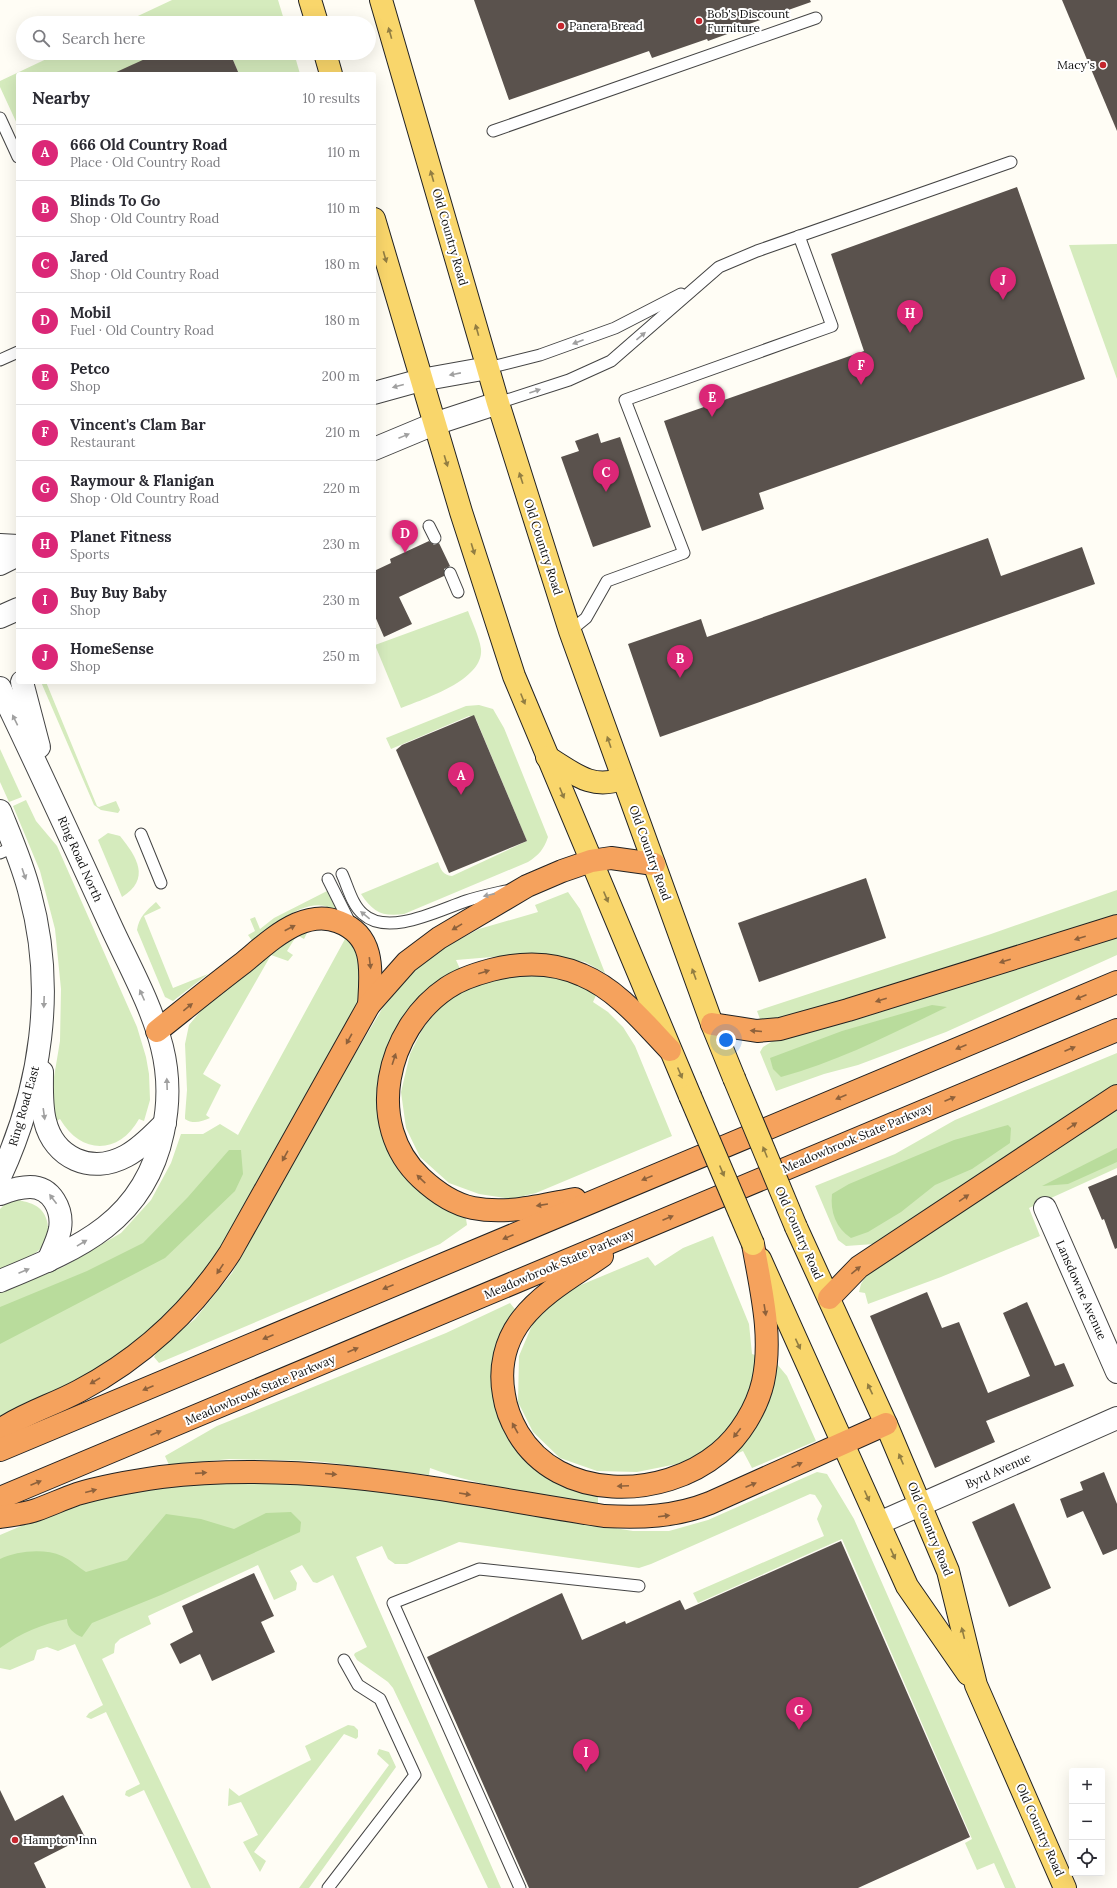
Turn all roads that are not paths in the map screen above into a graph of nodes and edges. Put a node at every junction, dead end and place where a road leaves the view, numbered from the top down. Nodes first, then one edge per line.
1 (310, 0) edge
2 (381, 0) edge
3 (315, 16) edge
4 (816, 18) dead end
5 (327, 60) edge
6 (330, 72) edge
7 (0, 118) edge
8 (493, 131) dead end
9 (16, 153) edge
10 (1011, 162) dead end
11 (376, 226) edge
12 (799, 236) junction
13 (694, 288) junction
14 (16, 353) edge
15 (0, 360) edge
16 (488, 368) junction
17 (421, 380) junction
18 (376, 392) edge
19 (498, 403) junction
20 (434, 424) junction
21 (376, 448) edge
22 (429, 526) dead end
23 (435, 538) dead end
24 (0, 545) edge
25 (16, 546) edge
26 (16, 556) edge
27 (0, 564) edge
28 (450, 573) dead end
29 (458, 592) dead end
30 (16, 610) edge
31 (0, 617) edge
32 (570, 631) junction
33 (23, 684) edge
34 (0, 688) edge
35 (548, 757) junction
36 (622, 779) junction
37 (50, 793) junction
38 (0, 811) edge
39 (141, 834) dead end
40 (7, 850) edge
41 (591, 861) junction
42 (654, 864) junction
43 (342, 874) dead end
44 (328, 879) dead end
45 (161, 883) dead end
46 (527, 886) junction
47 (1117, 926) edge
48 (353, 929) junction
49 (1117, 982) edge
50 (369, 1005) junction
51 (712, 1024) junction
52 (1117, 1030) edge
53 (157, 1031) junction
54 (42, 1033) junction
55 (670, 1050) junction
56 (1117, 1096) edge
57 (165, 1123) junction
58 (0, 1177) edge
59 (0, 1194) edge
60 (608, 1194) junction
61 (1044, 1208) dead end
62 (636, 1232) junction
63 (753, 1244) junction
64 (48, 1261) junction
65 (0, 1281) edge
66 (829, 1298) junction
67 (1117, 1372) edge
68 (1117, 1418) edge
69 (886, 1424) junction
70 (0, 1430) edge
71 (844, 1444) junction
72 (0, 1450) edge
73 (0, 1498) edge
74 (920, 1505) junction
75 (0, 1517) edge
76 (879, 1523) junction
77 (639, 1586) dead end
78 (344, 1660) dead end
79 (976, 1685) junction
80 (328, 1888) edge
81 (520, 1888) edge
82 (1065, 1888) edge

1 - 3 main road
16 -> 2 main road, Old Country Road
4 - 8 lane
5 - 6 main road
7 - 9 lane
10 - 12 lane
11 -> 17 main road, Old Country Road
12 - 13 lane
12 - 32 lane
13 -> 16 lane
19 -> 13 lane
14 - 15 lane
16 -> 17 street
16 - 19 main road, Old Country Road
17 -> 18 street
17 - 20 main road, Old Country Road
19 - 20 street
32 -> 19 main road, Old Country Road
21 -> 20 street
20 -> 35 main road, Old Country Road
22 - 23 lane
24 - 25 street
26 - 27 street
28 - 29 lane
30 - 31 street
36 -> 32 main road, Old Country Road
33 - 37 street
37 -> 34 street, Ring Road North
35 - 36 main road
35 -> 41 main road, Old Country Road
36 - 42 main road, Old Country Road
53 -> 37 street, Ring Road North
38 - 40 street
39 - 45 lane
40 -> 54 street
41 - 42 highway
41 - 46 highway
41 -> 55 main road, Old Country Road
51 -> 42 main road, Old Country Road
46 -> 43 lane
44 - 48 lane
46 -> 50 highway
47 -> 51 highway
48 -> 50 highway
53 -> 48 highway
49 -> 60 highway
50 -> 70 highway
66 -> 51 main road, Old Country Road, bridge
62 -> 52 highway, Meadowbrook State Parkway
57 -> 53 street
54 -> 57 street
54 - 58 street, Ring Road East
60 -> 55 highway
55 -> 63 main road, Old Country Road, bridge
66 -> 56 highway
64 -> 57 street
64 -> 59 street
60 -> 72 highway
61 - 67 street, Lansdowne Avenue
63 -> 62 highway
73 -> 62 highway, Meadowbrook State Parkway
63 -> 71 main road, Old Country Road
65 -> 64 street
69 -> 66 main road, Old Country Road
68 - 74 street, Byrd Avenue
69 - 71 highway
74 -> 69 main road, Old Country Road
75 -> 71 highway
71 -> 76 main road, Old Country Road
74 - 76 street, Byrd Avenue
79 -> 74 main road, Old Country Road
76 -> 79 main road, Old Country Road
77 - 81 lane
78 - 80 lane
79 - 82 main road, Old Country Road

